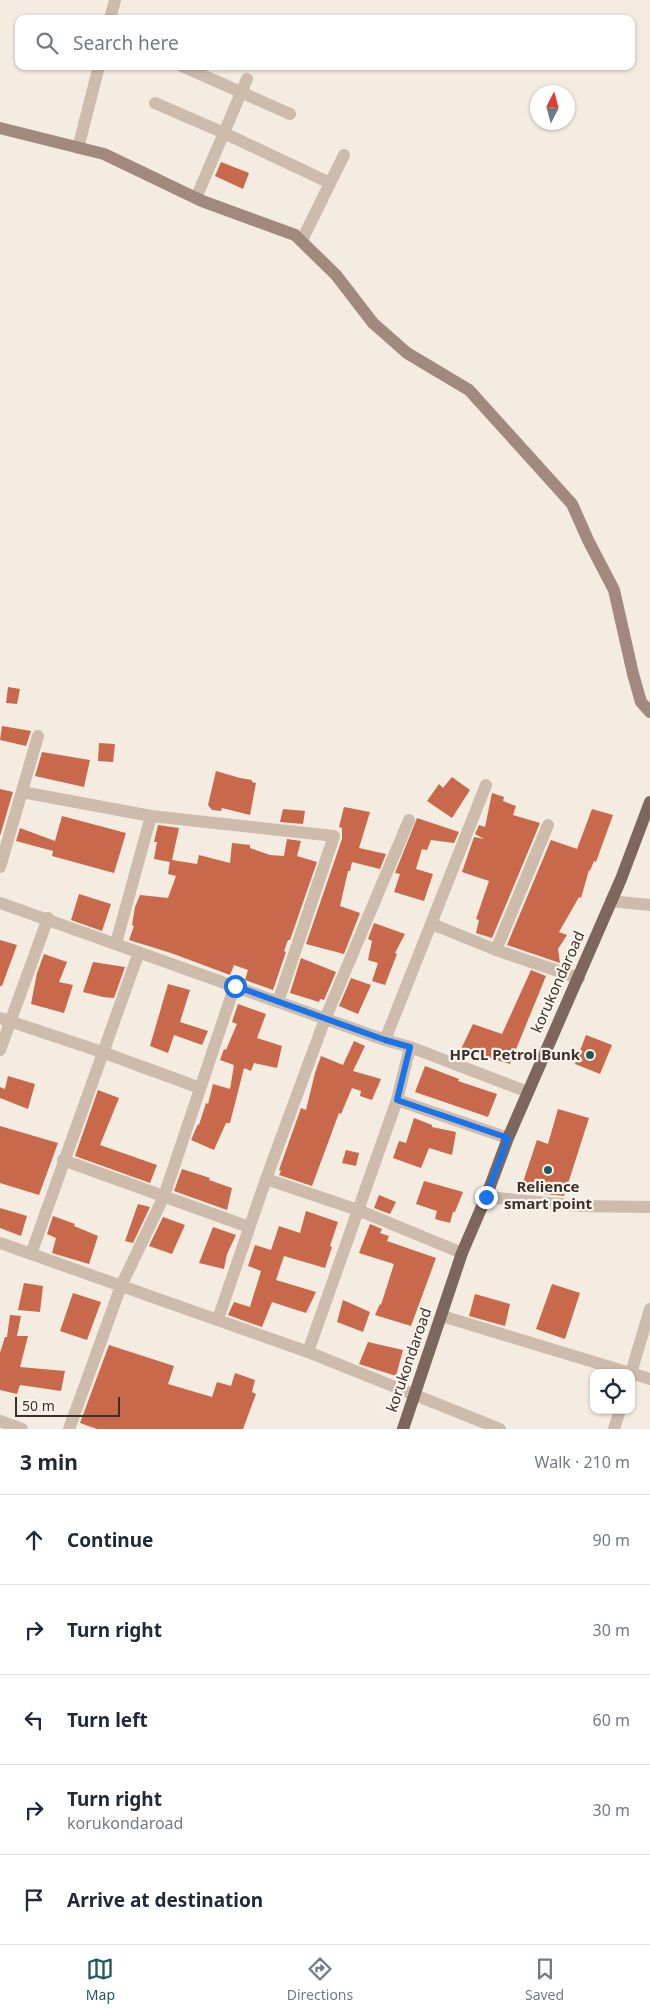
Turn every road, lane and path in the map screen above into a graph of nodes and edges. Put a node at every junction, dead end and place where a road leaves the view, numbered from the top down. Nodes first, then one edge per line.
1 (115, 0) edge
2 (111, 15) edge
3 (98, 70) edge
4 (191, 70) edge
5 (247, 78) dead end
6 (241, 93) junction
7 (155, 103) dead end
8 (290, 114) dead end
9 (0, 128) edge
10 (224, 133) junction
11 (78, 148) junction
12 (344, 155) dead end
13 (330, 183) junction
14 (196, 198) junction
15 (302, 240) junction
16 (650, 712) edge
17 (38, 736) dead end
18 (486, 785) dead end
19 (22, 792) junction
20 (650, 802) edge
21 (152, 816) junction
22 (648, 816) edge
23 (409, 820) dead end
24 (548, 825) dead end
25 (0, 867) edge
26 (612, 901) junction
27 (0, 902) edge
28 (650, 905) edge
29 (48, 918) junction
30 (432, 924) junction
31 (116, 943) junction
32 (496, 950) junction
33 (139, 952) junction
34 (578, 978) junction
35 (235, 986) junction
36 (278, 1002) junction
37 (325, 1018) junction
38 (5, 1019) edge
39 (385, 1040) junction
40 (410, 1047) junction
41 (0, 1050) edge
42 (102, 1052) junction
43 (200, 1088) junction
44 (528, 1092) junction
45 (397, 1100) junction
46 (508, 1138) junction
47 (63, 1160) junction
48 (266, 1179) junction
49 (164, 1196) junction
50 (486, 1197) junction
51 (650, 1207) edge
52 (358, 1210) junction
53 (249, 1227) junction
54 (0, 1243) edge
55 (462, 1253) junction
56 (31, 1254) junction
57 (121, 1286) junction
58 (650, 1309) edge
59 (442, 1316) junction
60 (218, 1319) junction
61 (308, 1352) junction
62 (617, 1369) edge
63 (631, 1369) edge
64 (635, 1374) edge
65 (650, 1379) edge
66 (414, 1395) junction
67 (619, 1414) edge
68 (0, 1421) edge
69 (22, 1429) edge
70 (69, 1429) edge
71 (403, 1429) edge
72 (500, 1429) edge
73 (614, 1429) edge

1 - 2 street
3 - 11 street
4 - 6 street
5 - 6 street
6 - 8 street
6 - 10 street
7 - 10 street
9 - 11 main road
10 - 13 street
10 - 14 street
11 - 14 main road
12 - 13 street
13 - 15 street
14 - 15 main road
15 - 16 main road
17 - 19 street
18 - 30 street
19 - 21 street
19 - 25 street
20 - 22 main road, korukondaroad
21 - 31 street
21 - 36 street
22 - 26 main road, korukondaroad
23 - 37 street
24 - 32 street
26 - 28 street
26 - 34 main road, korukondaroad
27 - 29 street
29 - 31 street
29 - 38 street
30 - 32 street
30 - 39 street
31 - 33 street
32 - 34 street
33 - 35 street
33 - 42 street
34 - 44 main road, korukondaroad
35 - 36 street
35 - 43 street
36 - 37 street
37 - 39 street
37 - 48 street
38 - 41 street
38 - 42 street
39 - 40 street
40 - 44 street
40 - 45 street
42 - 43 street
42 - 47 street
43 - 49 street
44 - 46 main road, korukondaroad
45 - 46 street
45 - 52 street
46 - 50 main road, korukondaroad
47 - 49 street
47 - 56 street
48 - 52 street
48 - 53 street
49 - 53 street
49 - 57 street
50 - 51 street
50 - 55 main road, korukondaroad
52 - 55 street
52 - 61 street
53 - 60 street
54 - 56 street
55 - 59 main road, korukondaroad
56 - 57 street
57 - 60 street
57 - 70 street
58 - 63 street
59 - 62 street
59 - 66 main road, korukondaroad
60 - 61 street
61 - 66 street
64 - 65 street
66 - 71 main road, korukondaroad
66 - 72 street
67 - 73 street
68 - 69 street

